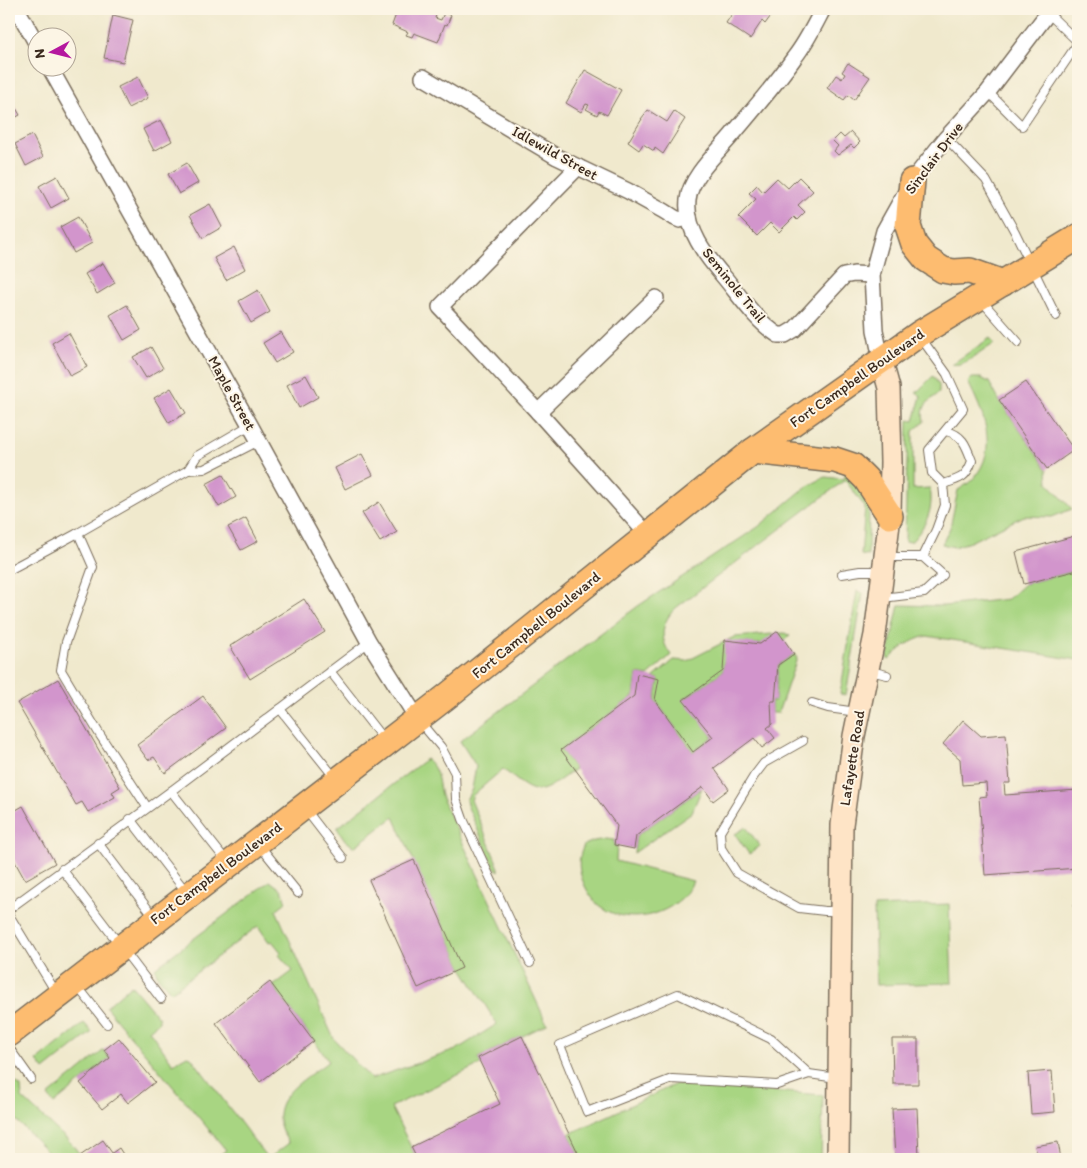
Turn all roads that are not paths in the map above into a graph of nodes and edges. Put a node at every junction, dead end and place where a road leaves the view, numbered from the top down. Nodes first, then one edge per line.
1 (17, 9) edge
2 (822, 9) edge
3 (1049, 11) edge
4 (28, 28) edge
5 (1078, 42) edge
6 (423, 77) dead end
7 (56, 78) edge
8 (988, 92) junction
9 (946, 138) junction
10 (578, 167) junction
11 (912, 181) junction
12 (689, 217) junction
13 (1078, 237) edge
14 (1032, 265) junction
15 (872, 275) junction
16 (1003, 283) junction
17 (978, 297) junction
18 (656, 298) dead end
19 (1056, 316) dead end
20 (919, 334) junction
21 (1018, 342) dead end
22 (881, 360) junction
23 (538, 412) junction
24 (250, 425) junction
25 (946, 431) junction
26 (259, 441) junction
27 (753, 451) junction
28 (188, 470) junction
29 (943, 484) junction
30 (890, 516) junction
31 (78, 533) junction
32 (648, 535) junction
33 (923, 557) junction
34 (885, 564) junction
35 (9, 570) edge
36 (842, 574) dead end
37 (880, 598) junction
38 (369, 642) junction
39 (330, 671) junction
40 (812, 703) dead end
41 (280, 709) junction
42 (859, 712) junction
43 (417, 718) junction
44 (803, 741) dead end
45 (386, 743) junction
46 (337, 781) junction
47 (171, 791) junction
48 (303, 807) junction
49 (147, 808) junction
50 (130, 819) junction
51 (257, 842) junction
52 (98, 843) junction
53 (343, 858) dead end
54 (229, 864) junction
55 (62, 869) junction
56 (298, 892) dead end
57 (189, 896) junction
58 (9, 909) edge
59 (841, 911) junction
60 (9, 915) edge
61 (156, 919) junction
62 (122, 947) junction
63 (530, 963) dead end
64 (66, 990) junction
65 (161, 999) dead end
66 (107, 1024) dead end
67 (9, 1034) edge
68 (9, 1048) edge
69 (809, 1074) junction
70 (32, 1079) dead end
71 (839, 1079) junction
72 (838, 1159) edge

1 - 4 street
2 - 12 street, Seminole Trail
3 - 5 lane
3 - 8 street, Sinclair Drive
5 - 8 lane
6 - 10 street, Idlewild Street
7 - 24 street, Maple Street
8 - 9 street, Sinclair Drive
9 - 11 street, Sinclair Drive
9 - 14 lane
10 - 12 street, Idlewild Street
10 - 23 street
11 - 15 street, Sinclair Drive
11 - 16 highway
12 - 15 street, Seminole Trail
13 - 14 highway, Fort Campbell Boulevard
14 - 16 highway, Fort Campbell Boulevard
14 - 19 lane
15 - 22 street, Sinclair Drive
16 - 17 highway, Fort Campbell Boulevard
17 - 20 highway, Fort Campbell Boulevard
17 - 21 lane
18 - 23 street
20 - 22 highway, Fort Campbell Boulevard
20 - 25 lane
22 - 27 highway, Fort Campbell Boulevard
22 - 30 main road, Lafayette Road
23 - 32 street
24 - 26 street, Maple Street
24 - 28 lane
25 - 29 lane
25 - 29 lane
26 - 28 lane
26 - 38 street, Maple Street
27 - 30 highway
27 - 32 highway, Fort Campbell Boulevard
28 - 31 lane
29 - 33 lane
30 - 34 main road, Lafayette Road
31 - 35 lane
31 - 49 lane
32 - 43 highway, Fort Campbell Boulevard
33 - 34 lane
33 - 37 lane
34 - 36 lane
34 - 37 main road, Lafayette Road
37 - 42 main road, Lafayette Road
38 - 39 lane
38 - 43 street, Maple Street
39 - 41 lane
39 - 45 lane
40 - 42 lane
41 - 46 lane
41 - 47 lane
42 - 59 main road, Lafayette Road
43 - 45 highway, Fort Campbell Boulevard
43 - 63 lane
44 - 59 lane
45 - 46 highway, Fort Campbell Boulevard
46 - 48 highway, Fort Campbell Boulevard
47 - 49 lane
47 - 54 lane
48 - 51 highway, Fort Campbell Boulevard
48 - 53 lane
49 - 50 lane
50 - 52 lane
50 - 57 lane
51 - 54 highway, Fort Campbell Boulevard
51 - 56 lane
52 - 55 lane
52 - 61 lane
54 - 57 highway, Fort Campbell Boulevard
55 - 58 lane
55 - 62 lane
57 - 61 highway, Fort Campbell Boulevard
59 - 71 main road, Lafayette Road
60 - 64 lane
61 - 62 highway, Fort Campbell Boulevard
62 - 64 highway, Fort Campbell Boulevard
62 - 65 lane
64 - 66 lane
64 - 67 highway, Fort Campbell Boulevard
68 - 70 lane
69 - 69 lane
69 - 71 lane
71 - 72 main road, Lafayette Road

